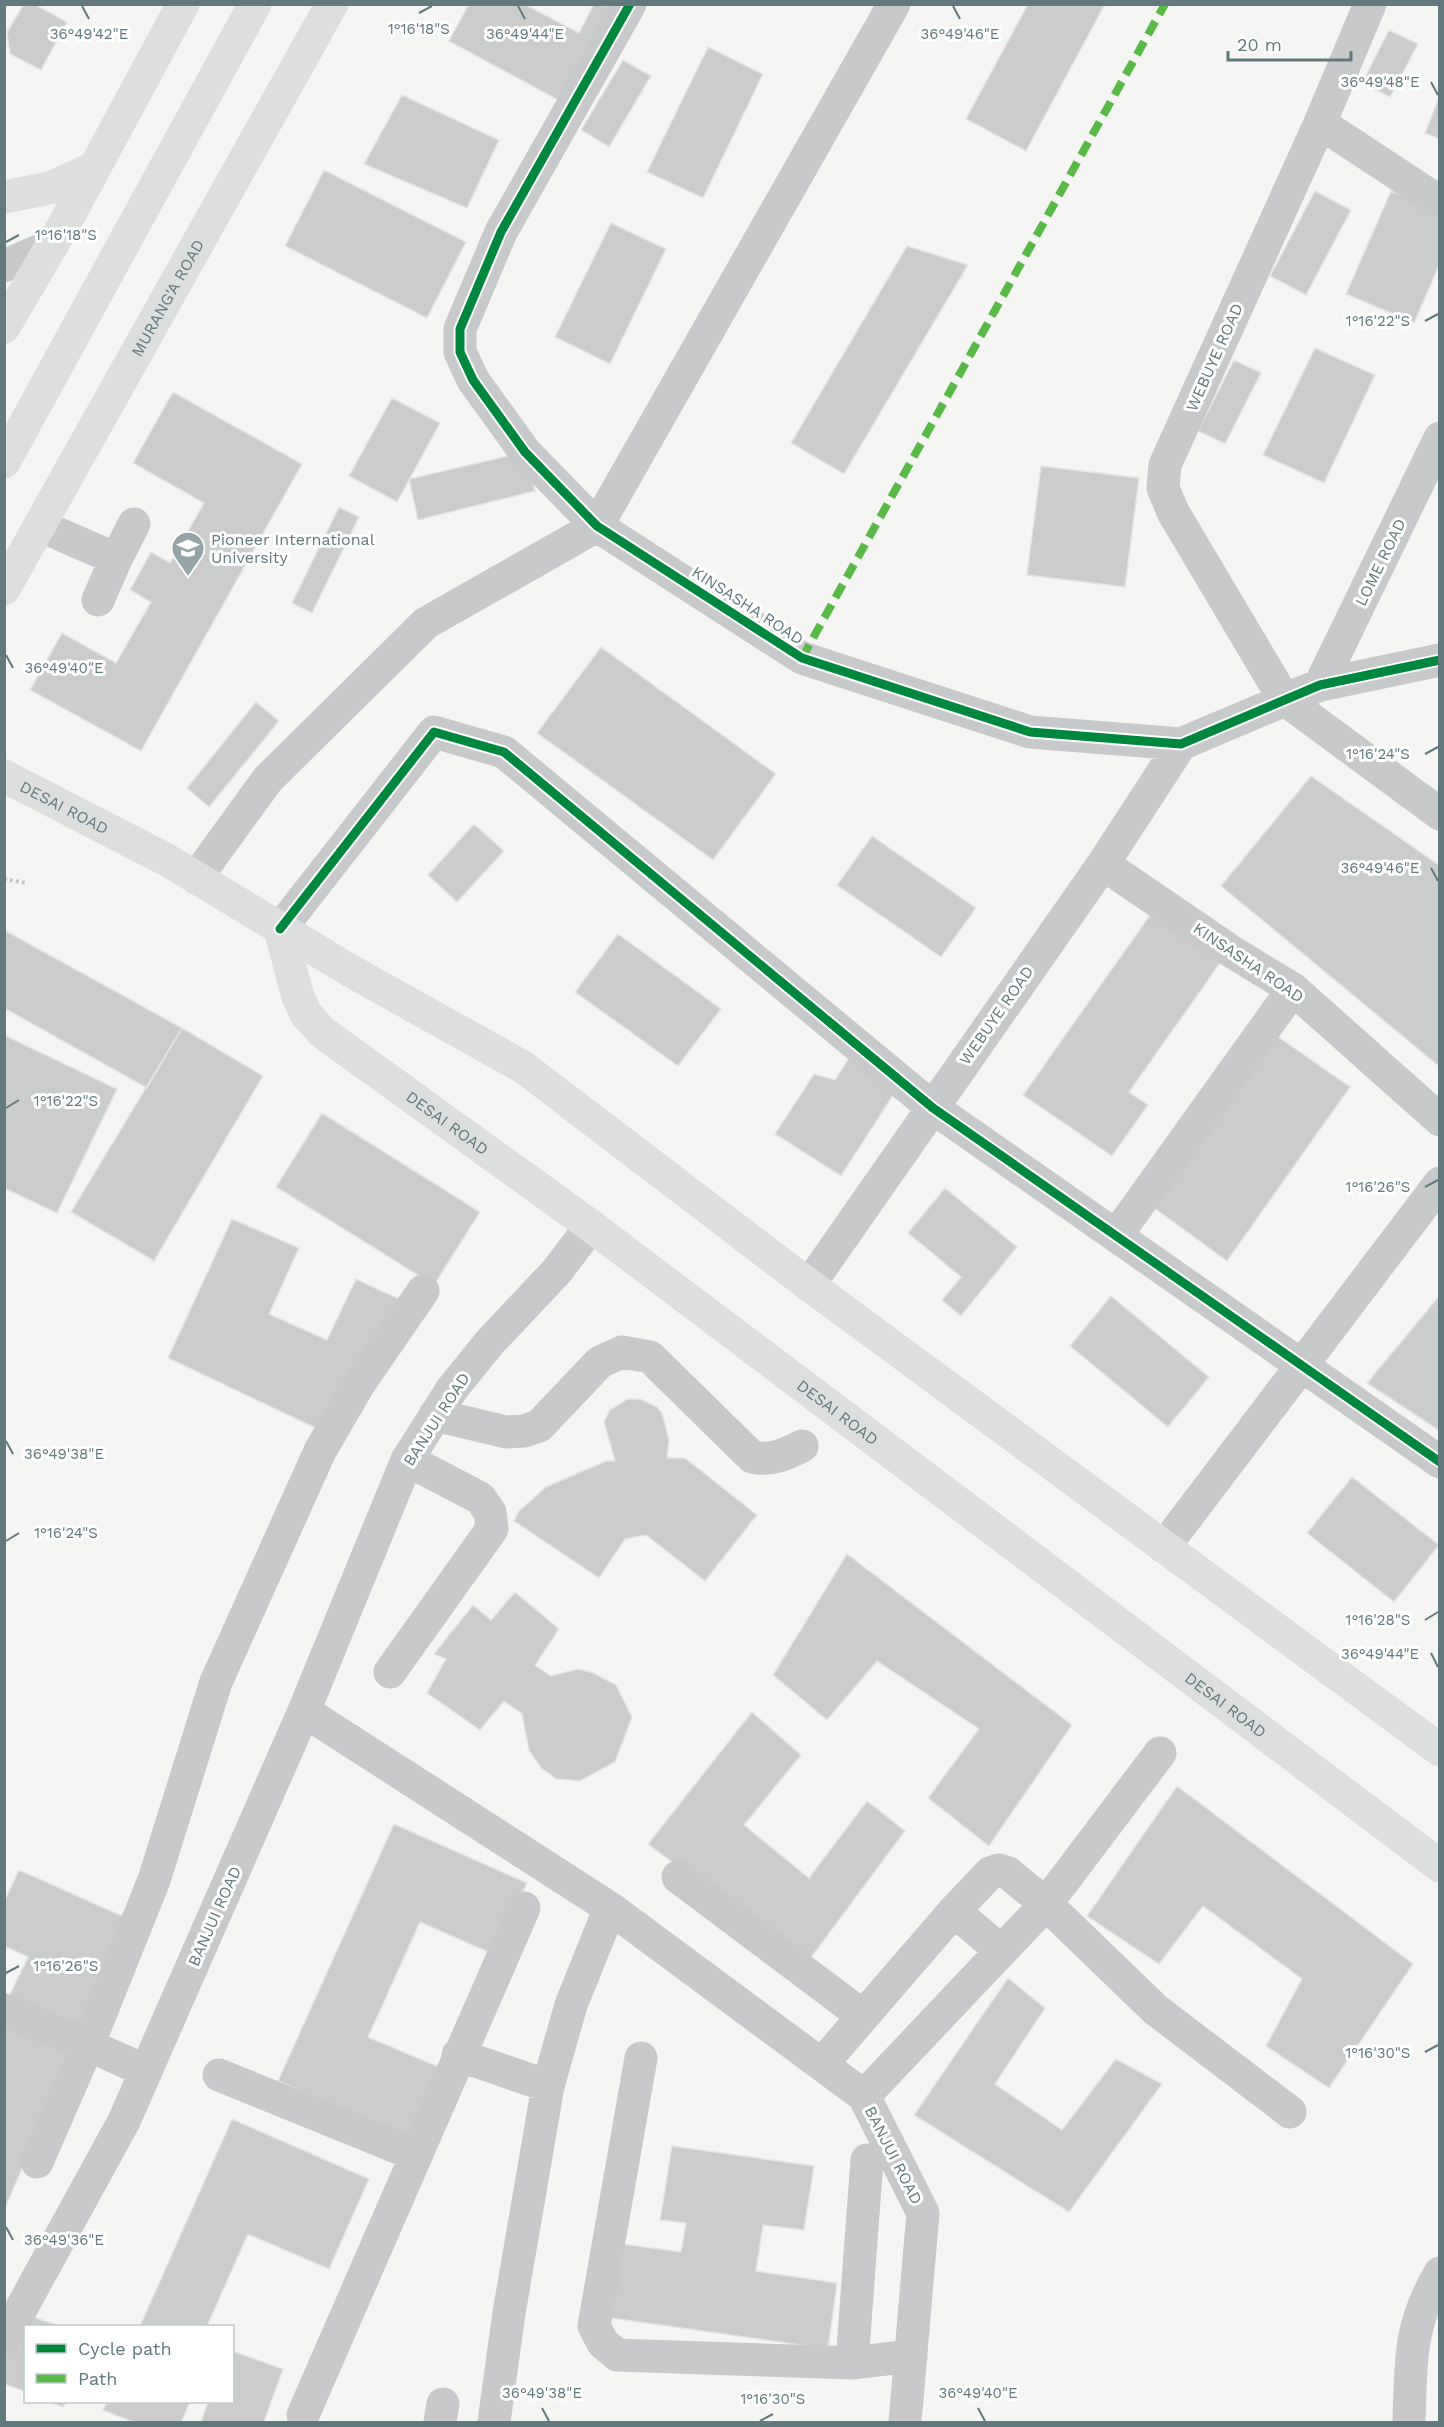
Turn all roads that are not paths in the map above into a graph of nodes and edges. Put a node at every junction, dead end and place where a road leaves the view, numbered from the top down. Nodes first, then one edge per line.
1 (183, 4) edge
2 (255, 4) edge
3 (332, 4) edge
4 (630, 4) edge
5 (894, 4) edge
6 (1370, 4) edge
7 (1320, 123) junction
8 (92, 169) junction
9 (4, 197) edge
10 (1440, 202) edge
11 (52, 245) junction
12 (4, 266) edge
13 (4, 327) edge
14 (1440, 438) edge
15 (4, 462) edge
16 (134, 524) dead end
17 (41, 526) junction
18 (597, 526) junction
19 (116, 559) junction
20 (4, 589) edge
21 (98, 600) dead end
22 (1440, 660) edge
23 (1320, 685) junction
24 (1284, 699) junction
25 (1181, 744) junction
26 (4, 776) edge
27 (1440, 814) edge
28 (1103, 864) junction
29 (196, 878) junction
30 (280, 929) junction
31 (1293, 989) junction
32 (933, 1108) junction
33 (1440, 1120) edge
34 (1440, 1183) edge
35 (591, 1226) junction
36 (1116, 1236) junction
37 (809, 1285) junction
38 (423, 1292) dead end
39 (1302, 1366) junction
40 (435, 1416) junction
41 (802, 1446) dead end
42 (407, 1460) junction
43 (1440, 1462) edge
44 (1164, 1547) junction
45 (390, 1672) dead end
46 (304, 1711) junction
47 (1440, 1750) edge
48 (1160, 1753) dead end
49 (1440, 1866) edge
50 (678, 1877) dead end
51 (1046, 1904) junction
52 (524, 1908) dead end
53 (610, 1908) junction
54 (954, 1911) junction
55 (1000, 1950) junction
56 (4, 2010) edge
57 (862, 2016) junction
58 (88, 2045) junction
59 (458, 2055) junction
60 (641, 2058) dead end
61 (822, 2064) junction
62 (146, 2071) junction
63 (219, 2075) dead end
64 (548, 2086) junction
65 (864, 2096) junction
66 (1290, 2112) dead end
67 (416, 2155) junction
68 (867, 2160) dead end
69 (37, 2162) dead end
70 (1440, 2273) edge
71 (4, 2340) edge
72 (911, 2356) junction
73 (852, 2363) junction
74 (303, 2415) dead end
75 (494, 2422) edge
76 (905, 2422) edge
77 (1409, 2422) edge

1 - 8 main road
2 - 15 main road
3 - 17 main road, MURANG'A ROAD
4 - 18 street, KINSASHA ROAD
5 - 18 street
6 - 7 street, WEBUYE ROAD
7 - 10 street
7 - 24 street, WEBUYE ROAD
8 - 9 main road
8 - 11 main road
11 - 12 street
11 - 13 main road
14 - 23 street, LOME ROAD
16 - 19 street
17 - 19 street
17 - 20 main road, MURANG'A ROAD
18 - 25 street, KINSASHA ROAD
18 - 29 street
19 - 21 street
22 - 23 street
23 - 24 street
24 - 25 street
24 - 27 street
25 - 28 street, WEBUYE ROAD
26 - 29 main road, DESAI ROAD
28 - 31 street, KINSASHA ROAD
28 - 32 street, WEBUYE ROAD
29 - 30 main road, DESAI ROAD
30 - 32 street
30 - 35 main road, DESAI ROAD
30 - 37 main road, DESAI ROAD
31 - 33 street, KINSASHA ROAD
31 - 36 street
32 - 36 street
32 - 37 street, WEBUYE ROAD
34 - 39 street
35 - 40 street, BANJUI ROAD
35 - 49 main road, DESAI ROAD
36 - 39 street
37 - 44 main road, DESAI ROAD
38 - 58 street
39 - 43 street
39 - 44 street
40 - 41 street
40 - 42 street, BANJUI ROAD
42 - 45 street
42 - 46 street, BANJUI ROAD
44 - 47 main road, DESAI ROAD
46 - 53 street, BANJUI ROAD
46 - 62 street, BANJUI ROAD
48 - 51 street
50 - 57 street
51 - 54 street
51 - 55 street
51 - 66 street
52 - 59 street
53 - 61 street, BANJUI ROAD
53 - 64 street
54 - 55 street
54 - 57 street
55 - 65 street
56 - 58 street
57 - 61 street
58 - 62 street
58 - 69 street
59 - 64 street
59 - 67 street
60 - 73 street
61 - 65 street, BANJUI ROAD
62 - 71 street, BANJUI ROAD
63 - 67 street
64 - 75 street
65 - 72 street, BANJUI ROAD
67 - 74 street
68 - 73 street
70 - 77 street
72 - 73 street
72 - 76 street, BANJUI ROAD

